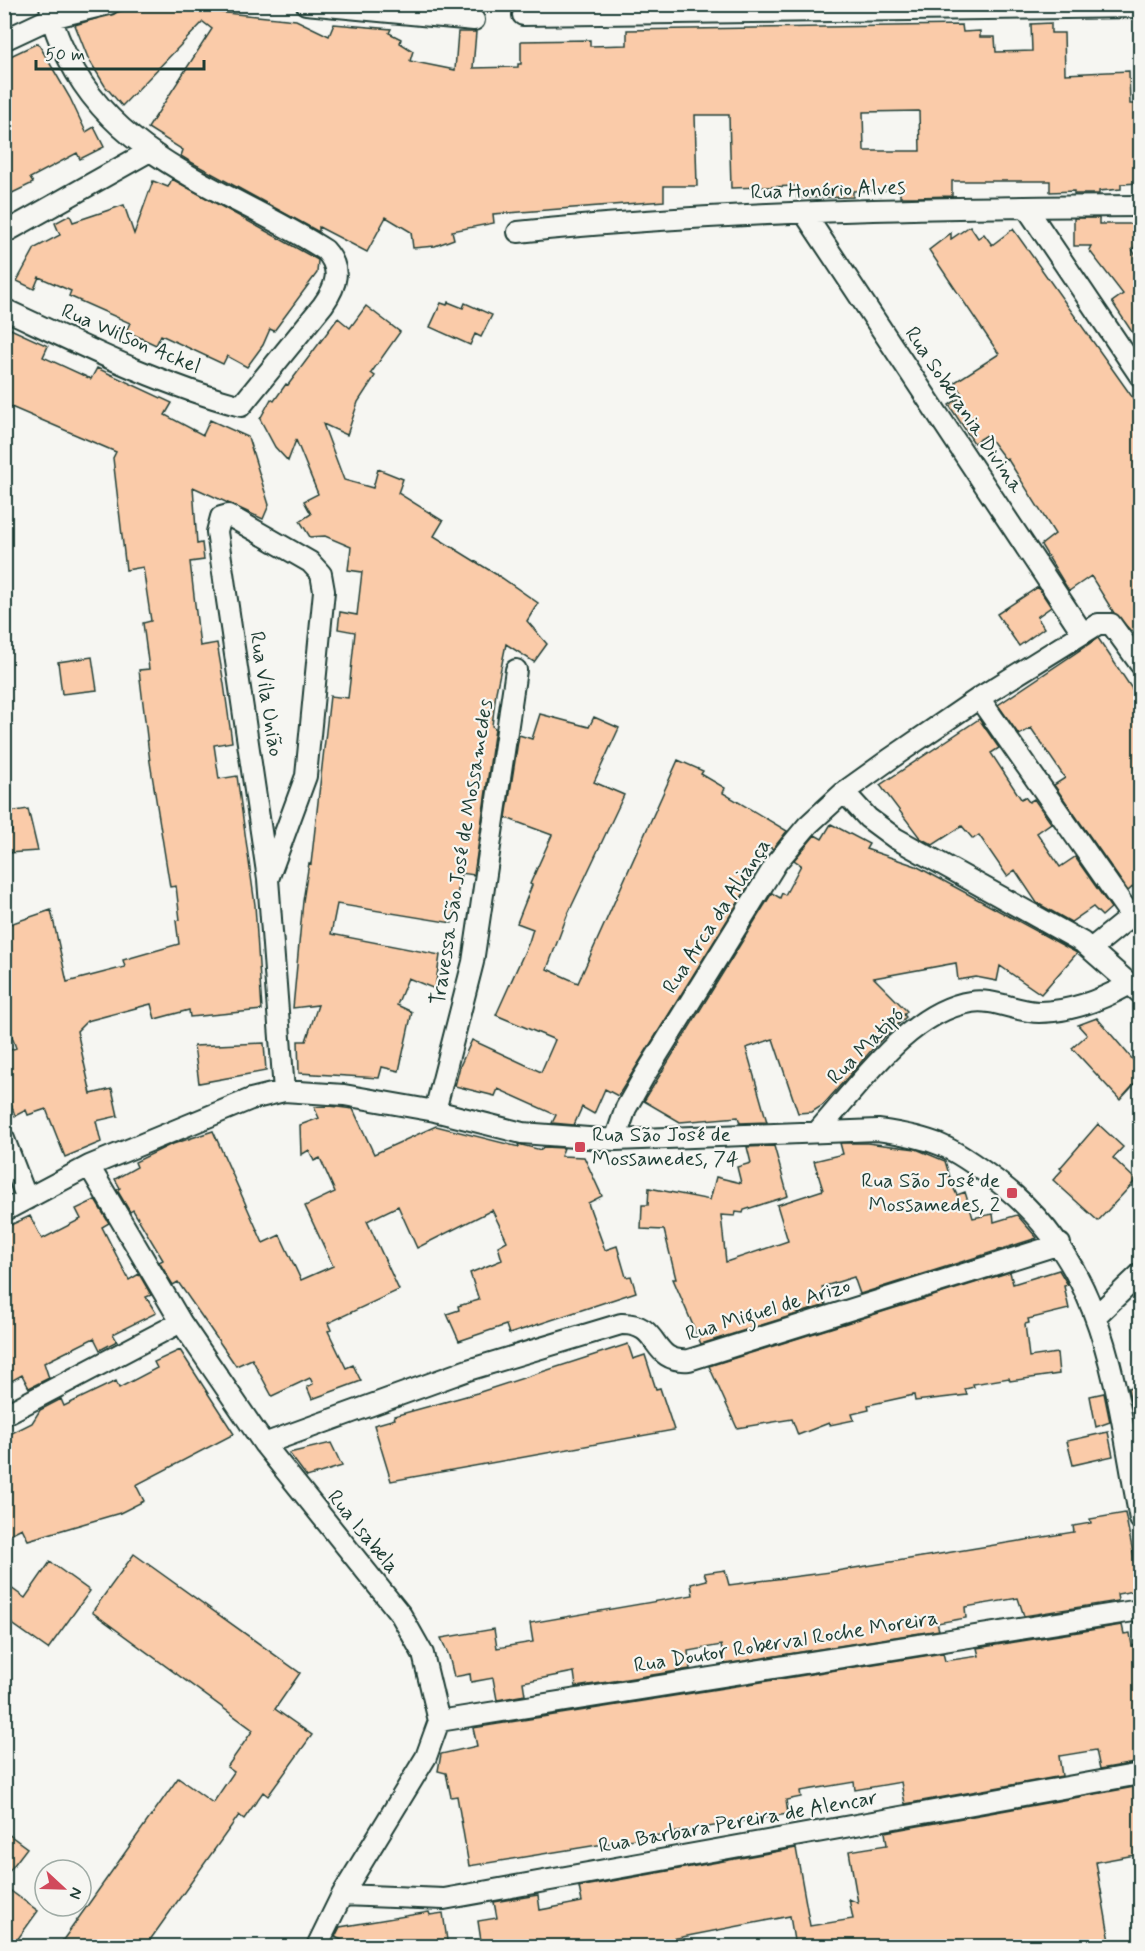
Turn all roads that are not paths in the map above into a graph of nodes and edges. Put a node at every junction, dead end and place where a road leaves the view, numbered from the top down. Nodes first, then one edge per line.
1 (109, 4) edge
2 (306, 4) edge
3 (1140, 7) edge
4 (51, 11) edge
5 (522, 15) dead end
6 (474, 20) dead end
7 (4, 40) edge
8 (148, 152) junction
9 (1140, 206) edge
10 (1026, 207) junction
11 (805, 214) junction
12 (518, 232) dead end
13 (4, 233) edge
14 (4, 309) edge
15 (1140, 376) edge
16 (1082, 633) junction
17 (1140, 664) edge
18 (516, 670) dead end
19 (979, 698) junction
20 (844, 792) junction
21 (268, 879) junction
22 (1136, 912) edge
23 (1092, 948) junction
24 (1135, 988) edge
25 (284, 1091) junction
26 (435, 1112) junction
27 (817, 1132) junction
28 (4, 1139) edge
29 (615, 1140) junction
30 (89, 1166) junction
31 (27, 1199) junction
32 (4, 1211) edge
33 (1060, 1244) junction
34 (1140, 1274) edge
35 (1097, 1315) junction
36 (181, 1322) junction
37 (4, 1414) edge
38 (264, 1444) junction
39 (1140, 1519) edge
40 (1140, 1610) edge
41 (439, 1721) junction
42 (1140, 1774) edge
43 (342, 1895) junction
44 (317, 1947) edge

1 - 4 street
2 - 6 street
3 - 5 street
4 - 7 street
4 - 8 street
8 - 13 street
8 - 14 street, Rua Wilson Ackel
9 - 10 street, Rua Honório Alves
10 - 11 street, Rua Honório Alves
10 - 15 street
11 - 12 street, Rua Honório Alves
11 - 16 street, Rua Soberania Divina
16 - 17 street, Rua Arca da Aliança
16 - 19 street, Rua Arca da Aliança
18 - 26 street, Travessa São José de Mossamedes
19 - 20 street, Rua Arca da Aliança
19 - 22 street
20 - 23 street
20 - 29 street, Rua Arca da Aliança
21 - 21 street, Rua Vila União
21 - 25 street, Rua Vila União
22 - 23 street
23 - 24 street
24 - 27 street, Rua Matipó
25 - 26 street
25 - 30 street
26 - 29 street
27 - 29 street
27 - 33 street
28 - 31 street
30 - 31 street
30 - 36 street, Rua Isabela
31 - 32 street
33 - 35 street
33 - 38 street, Rua Miguel de Arizo
34 - 35 street
35 - 39 street
36 - 37 street
36 - 38 street, Rua Isabela
38 - 41 street, Rua Isabela
40 - 41 street, Rua Doutor Roberval Roche Moreira
41 - 43 street
42 - 43 street, Rua Barbara Pereira de Alencar
43 - 44 street

